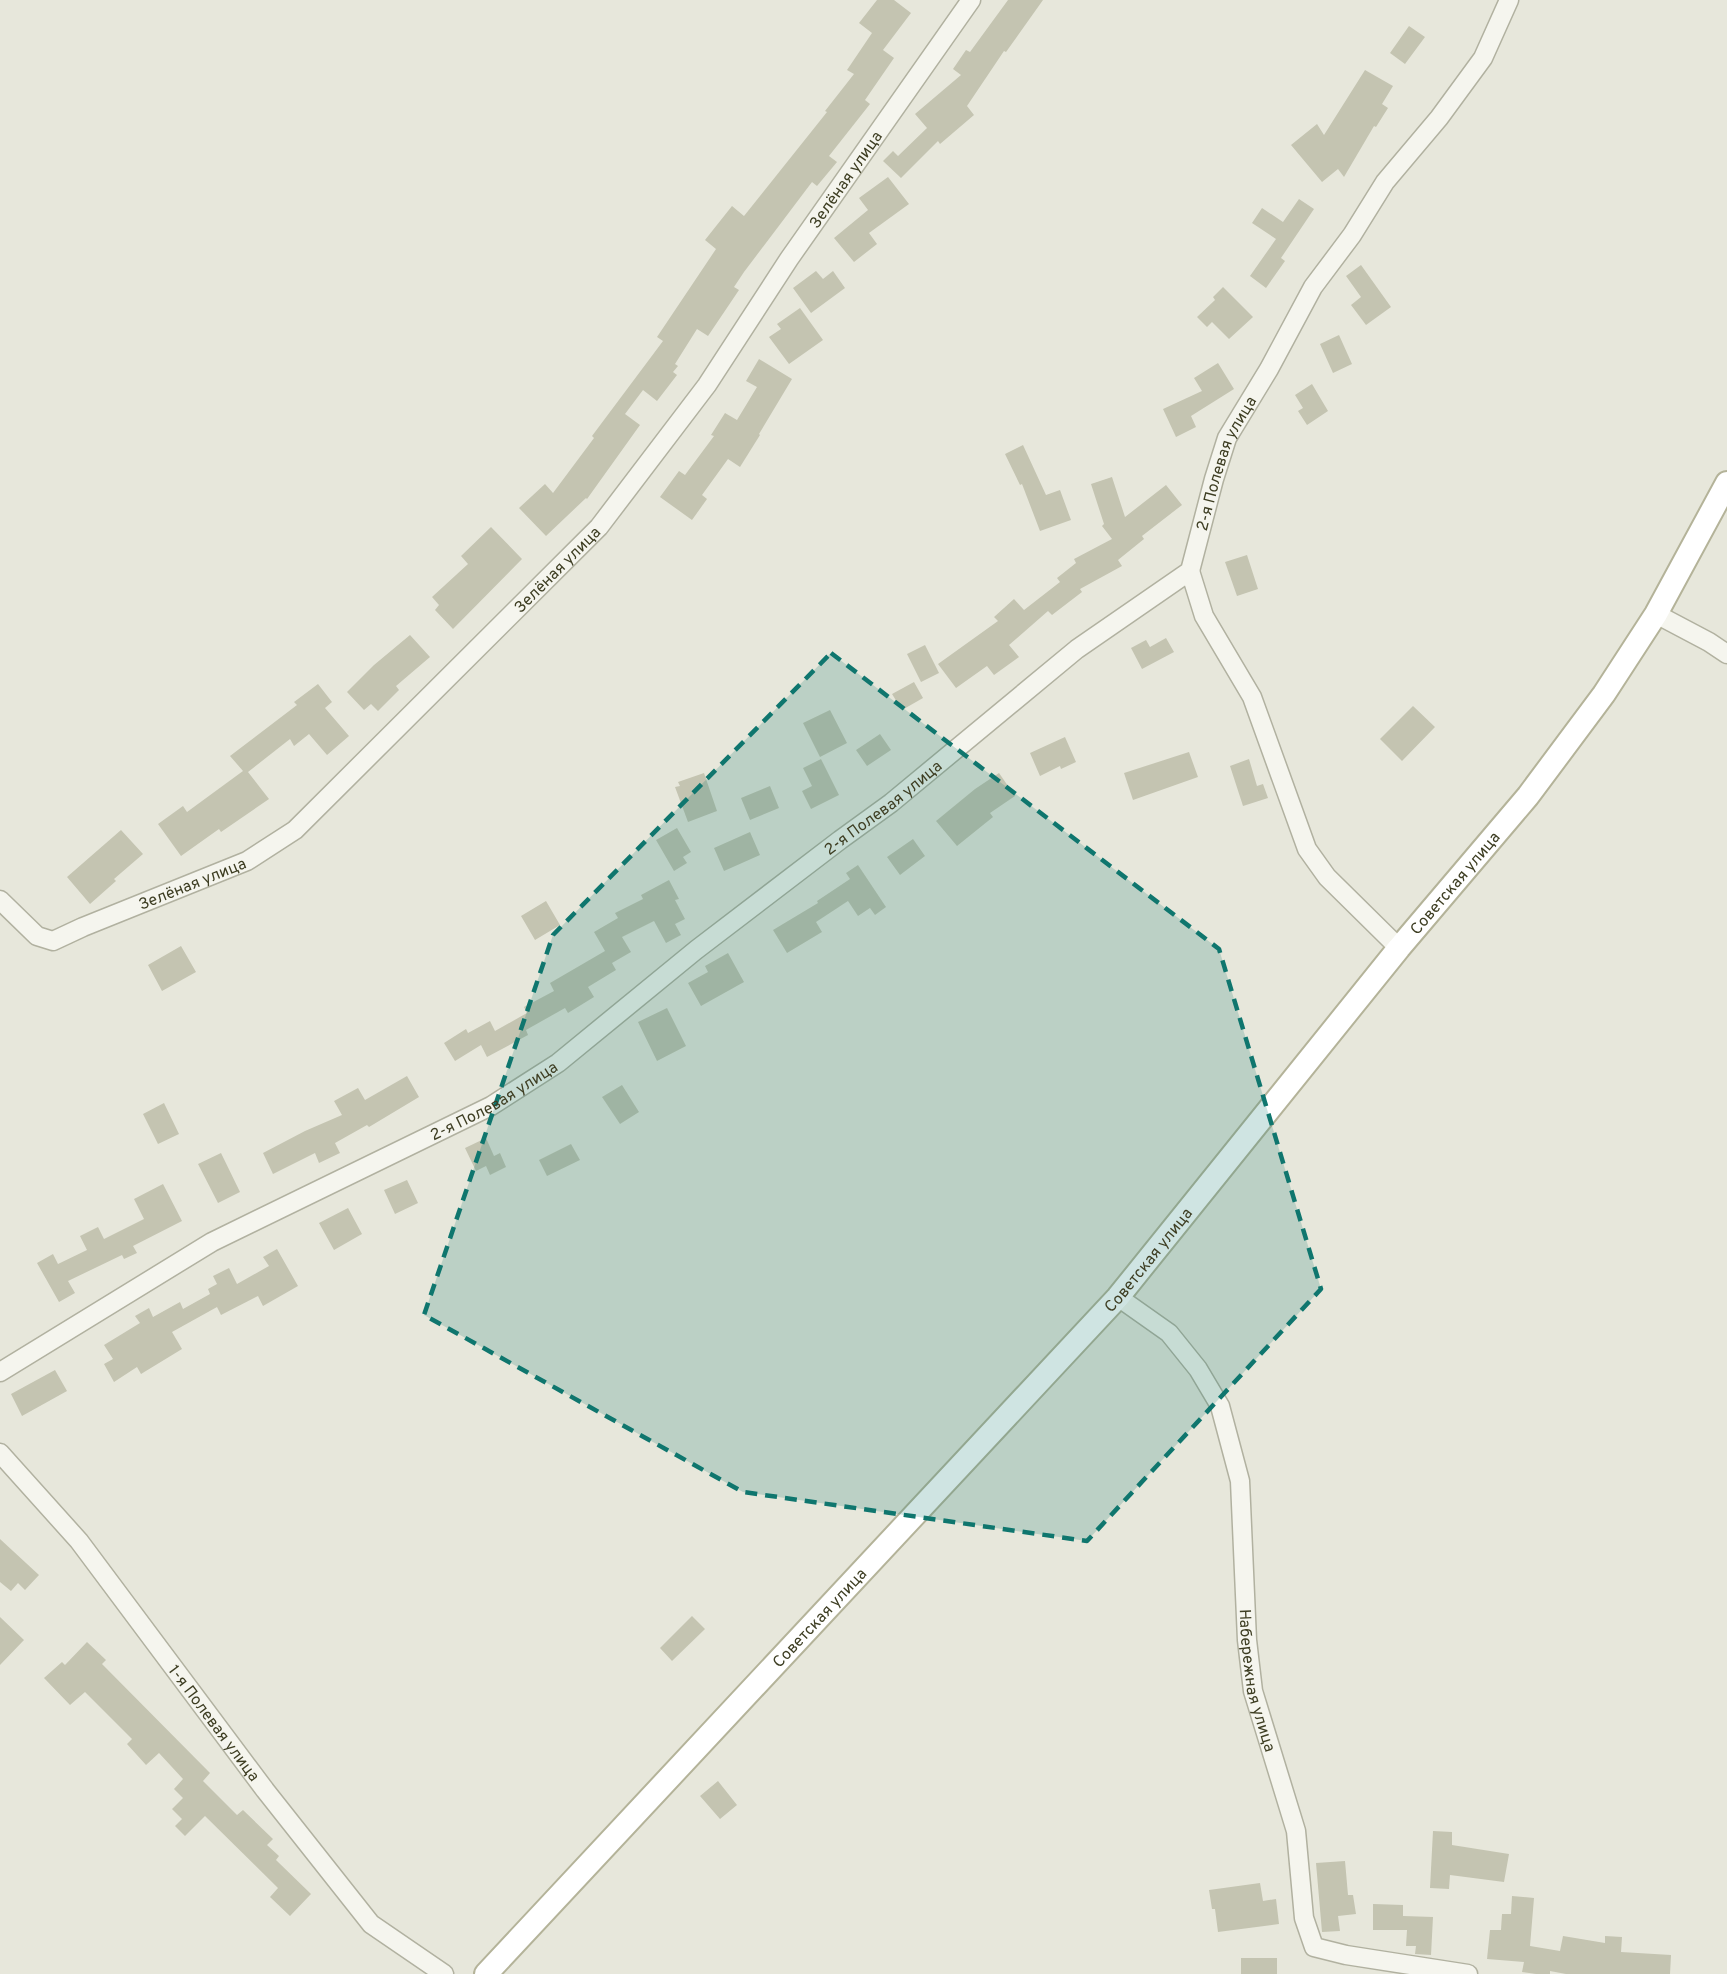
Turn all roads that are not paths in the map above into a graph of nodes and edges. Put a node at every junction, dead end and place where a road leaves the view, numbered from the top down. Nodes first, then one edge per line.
1 (971, 0) edge
2 (1509, 0) edge
3 (1727, 483) edge
4 (1190, 571) junction
5 (1656, 614) junction
6 (1727, 654) edge
7 (0, 900) edge
8 (1399, 948) junction
9 (1118, 1297) junction
10 (0, 1372) edge
11 (0, 1453) edge
12 (444, 1974) edge
13 (486, 1974) edge
14 (1468, 1974) edge

1 - 7 street, Зелёная улица
2 - 4 street, 2-я Полевая улица
3 - 5 main road, Советская улица
4 - 8 street
4 - 10 street, 2-я Полевая улица
5 - 6 street
5 - 8 main road, Советская улица
8 - 9 main road, Советская улица
9 - 13 main road, Советская улица
9 - 14 street, Набережная улица
11 - 12 street, 1-я Полевая улица

